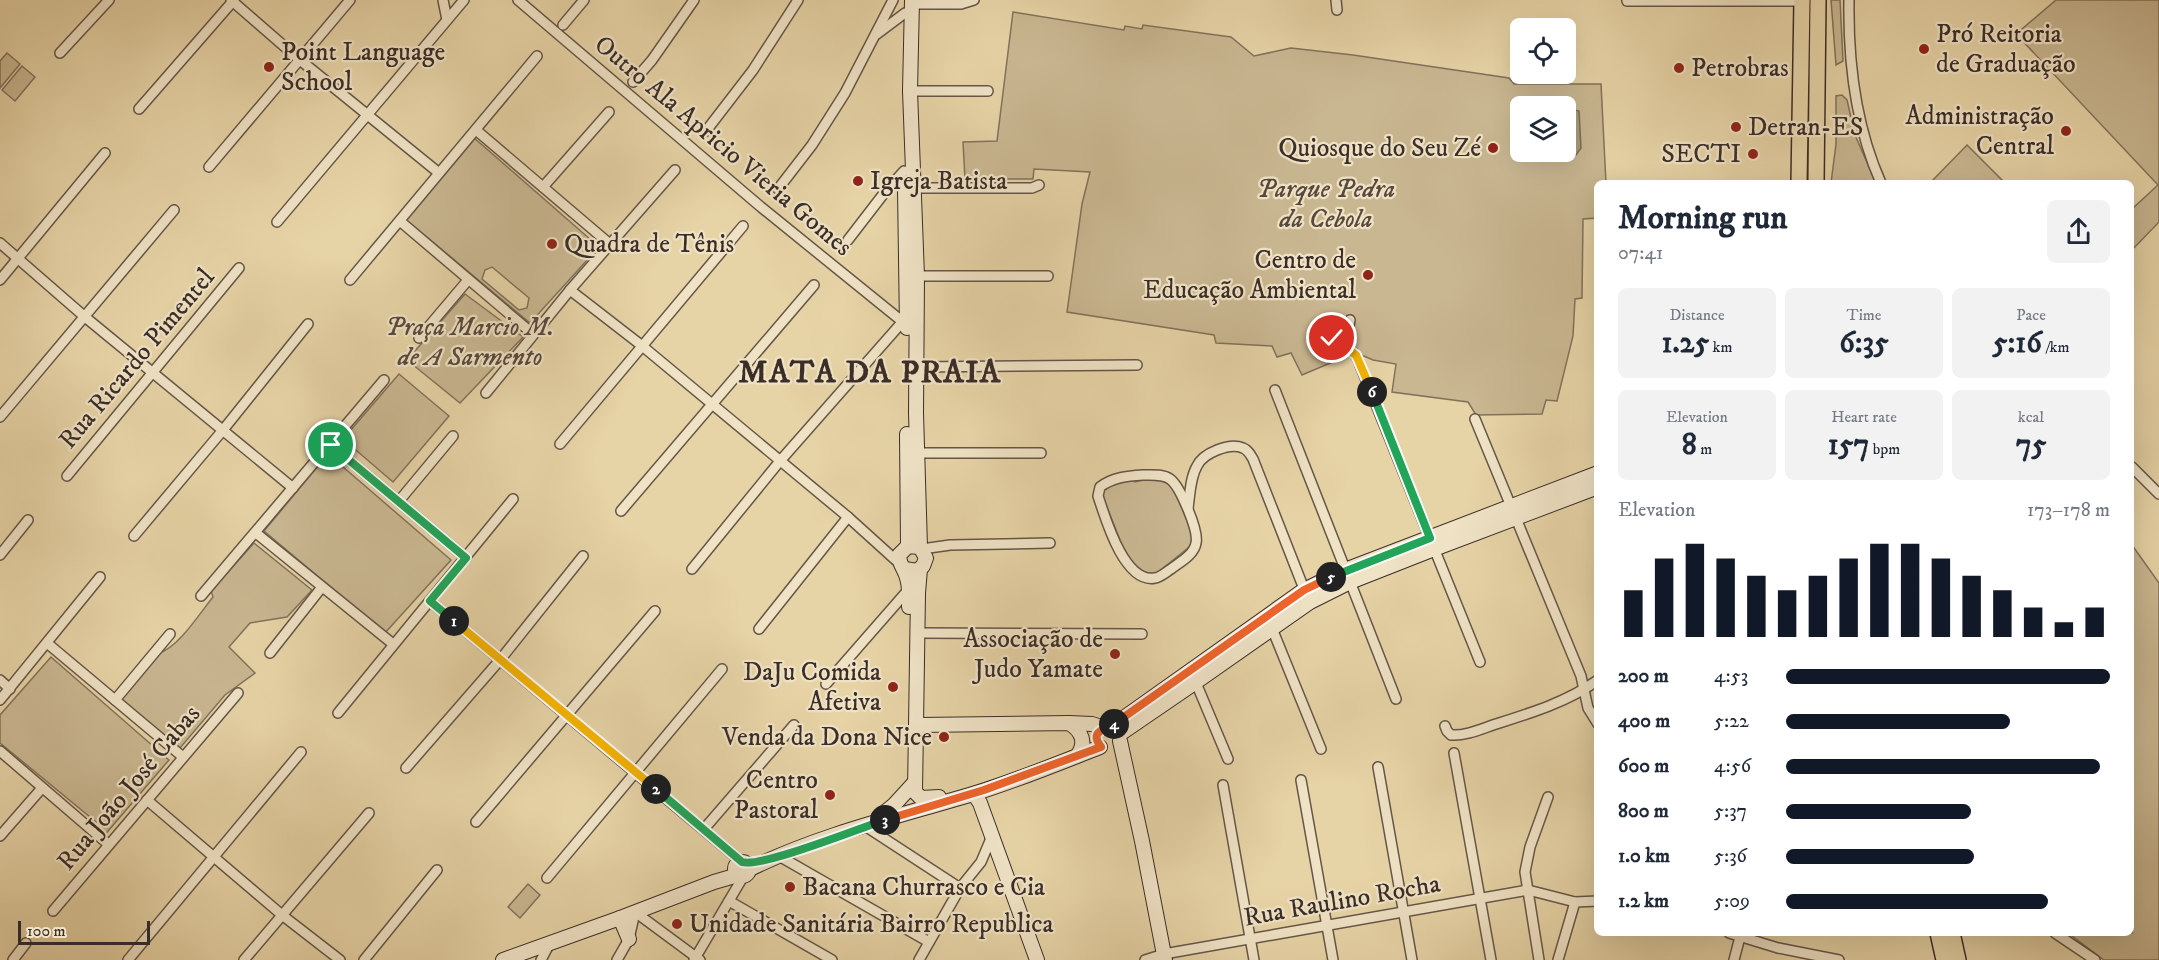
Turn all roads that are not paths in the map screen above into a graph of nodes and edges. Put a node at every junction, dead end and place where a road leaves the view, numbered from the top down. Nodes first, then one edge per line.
1 (109, 0) edge
2 (233, 0) edge
3 (350, 0) edge
4 (443, 0) edge
5 (464, 0) edge
6 (518, 0) edge
7 (584, 0) edge
8 (694, 0) edge
9 (798, 0) edge
10 (893, 0) edge
11 (974, 0) edge
12 (1818, 0) edge
13 (1849, 0) edge
14 (1627, 1) edge
15 (1802, 1) edge
16 (908, 4) edge
17 (447, 20) junction
18 (563, 26) dead end
19 (875, 36) junction
20 (60, 54) dead end
21 (537, 56) dead end
22 (300, 60) junction
23 (633, 82) dead end
24 (906, 91) junction
25 (988, 91) dead end
26 (139, 109) dead end
27 (609, 112) dead end
28 (368, 115) junction
29 (476, 130) junction
30 (706, 130) dead end
31 (105, 153) dead end
32 (209, 167) dead end
33 (675, 170) dead end
34 (904, 171) junction
35 (440, 173) junction
36 (1799, 180) edge
37 (1816, 180) edge
38 (1880, 180) edge
39 (1039, 185) dead end
40 (543, 187) junction
41 (909, 188) junction
42 (778, 189) dead end
43 (885, 192) junction
44 (174, 210) dead end
45 (277, 222) dead end
46 (401, 222) junction
47 (743, 226) dead end
48 (848, 240) dead end
49 (0, 243) edge
50 (611, 245) junction
51 (18, 258) junction
52 (239, 268) dead end
53 (911, 275) junction
54 (1048, 276) dead end
55 (0, 280) edge
56 (350, 280) dead end
57 (468, 280) junction
58 (814, 285) dead end
59 (570, 290) junction
60 (85, 317) junction
61 (905, 319) junction
62 (1350, 320) dead end
63 (308, 324) dead end
64 (1322, 333) dead end
65 (533, 334) junction
66 (419, 338) dead end
67 (642, 345) junction
68 (1345, 346) junction
69 (1137, 365) dead end
70 (916, 367) junction
71 (154, 373) junction
72 (384, 380) dead end
73 (1275, 390) dead end
74 (486, 393) dead end
75 (712, 405) junction
76 (0, 417) edge
77 (1475, 419) dead end
78 (223, 430) junction
79 (453, 436) dead end
80 (560, 444) dead end
81 (331, 445) junction
82 (912, 448) junction
83 (1041, 453) dead end
84 (780, 461) junction
85 (2134, 468) edge
86 (1594, 475) edge
87 (67, 476) dead end
88 (293, 488) junction
89 (1594, 488) edge
90 (2159, 494) edge
91 (513, 499) dead end
92 (399, 501) junction
93 (1187, 508) junction
94 (621, 511) dead end
95 (1514, 513) junction
96 (848, 517) junction
97 (28, 520) dead end
98 (256, 533) junction
99 (134, 536) dead end
100 (1050, 543) dead end
101 (1432, 544) junction
102 (882, 549) junction
103 (917, 553) junction
104 (0, 555) edge
105 (583, 556) dead end
106 (466, 558) junction
107 (903, 567) junction
108 (692, 568) dead end
109 (1348, 576) junction
110 (100, 577) dead end
111 (322, 587) junction
112 (909, 590) junction
113 (201, 596) dead end
114 (1307, 596) junction
115 (430, 601) junction
116 (655, 611) dead end
117 (1269, 623) junction
118 (759, 628) dead end
119 (919, 633) junction
120 (170, 634) dead end
121 (1142, 634) dead end
122 (47, 642) junction
123 (393, 644) junction
124 (270, 653) dead end
125 (500, 660) junction
126 (1479, 662) dead end
127 (722, 669) dead end
128 (1194, 677) junction
129 (0, 680) edge
130 (1594, 683) edge
131 (826, 684) dead end
132 (10, 689) junction
133 (1583, 691) junction
134 (237, 693) dead end
135 (1396, 699) dead end
136 (0, 700) edge
137 (115, 700) junction
138 (338, 712) dead end
139 (567, 716) junction
140 (1594, 718) edge
141 (1069, 723) junction
142 (794, 725) dead end
143 (918, 725) junction
144 (1445, 726) dead end
145 (1111, 738) junction
146 (917, 743) junction
147 (1321, 749) dead end
148 (0, 751) edge
149 (301, 752) dead end
150 (1454, 753) dead end
151 (1077, 756) junction
152 (183, 757) junction
153 (1228, 759) dead end
154 (1378, 766) dead end
155 (406, 768) dead end
156 (637, 772) junction
157 (1301, 780) dead end
158 (915, 782) junction
159 (1224, 785) dead end
160 (42, 788) junction
161 (979, 796) junction
162 (1548, 797) dead end
163 (147, 800) junction
164 (369, 813) dead end
165 (476, 822) dead end
166 (865, 826) junction
167 (704, 829) junction
168 (0, 836) edge
169 (992, 836) junction
170 (108, 844) junction
171 (214, 857) junction
172 (775, 857) junction
173 (981, 862) junction
174 (740, 867) junction
175 (1003, 867) junction
176 (437, 870) dead end
177 (547, 878) dead end
178 (960, 888) junction
179 (1527, 890) junction
180 (1480, 898) junction
181 (729, 901) junction
182 (1594, 901) edge
183 (1575, 903) junction
184 (53, 911) dead end
185 (635, 912) junction
186 (1403, 912) junction
187 (282, 915) junction
188 (620, 918) junction
189 (1327, 926) junction
190 (1741, 936) edge
191 (1745, 936) edge
192 (1939, 936) edge
193 (1953, 936) edge
194 (2059, 936) edge
195 (629, 939) junction
196 (1250, 939) junction
197 (929, 942) junction
198 (26, 943) dead end
199 (538, 956) edge
200 (1165, 957) edge
201 (697, 959) edge
202 (13, 960) edge
203 (129, 960) edge
204 (244, 960) edge
205 (340, 960) edge
206 (364, 960) edge
207 (503, 960) edge
208 (617, 960) edge
209 (832, 960) edge
210 (920, 960) edge
211 (1037, 960) edge
212 (1145, 960) edge
213 (1254, 960) edge
214 (1333, 960) edge
215 (1412, 960) edge
216 (1491, 960) edge
217 (1539, 960) edge
218 (1558, 960) edge
219 (1734, 960) edge
220 (1839, 960) edge
221 (1944, 960) edge
222 (1958, 960) edge
223 (2095, 960) edge

1 - 20 street
2 - 22 street
2 - 26 street
3 - 22 street
4 - 17 street
5 - 17 street
6 - 61 street, Outro Ala Apricio Vieria Gomes
7 - 18 street
8 - 23 street
9 - 30 street
10 - 19 street
11 - 16 street
12 - 37 main road
13 - 38 street
14 - 15 street
15 - 36 main road
16 - 19 street
16 - 24 street
17 - 28 street
19 - 42 street
21 - 29 street
22 - 28 street
22 - 32 street
24 - 25 street
24 - 34 street
24 - 41 street
27 - 40 street
28 - 35 street
28 - 45 street
29 - 35 street
29 - 40 street
31 - 51 street
33 - 50 street
34 - 41 street
34 - 43 street
35 - 46 street
39 - 41 street
40 - 50 street
41 - 43 street
41 - 53 street
43 - 48 street
44 - 60 street
46 - 56 street
46 - 57 street
47 - 67 street
49 - 51 street
50 - 59 street
51 - 55 street
51 - 60 street
52 - 71 street, Rua Ricardo Pimentel
53 - 54 street
53 - 61 street
53 - 70 street
57 - 65 street
57 - 66 street
58 - 75 street
59 - 65 street
59 - 67 street
60 - 71 street
60 - 76 street
61 - 82 street
61 - 84 street
62 - 68 street
63 - 78 street
64 - 68 street
65 - 74 street
67 - 75 street
67 - 80 street
68 - 101 street
69 - 70 street
70 - 82 street
71 - 78 street
71 - 87 street, Rua Ricardo Pimentel
72 - 81 street
73 - 109 street
75 - 84 street
75 - 94 street
77 - 95 street
78 - 88 street
78 - 99 street
79 - 92 street
81 - 88 street
81 - 92 street
82 - 83 street
82 - 103 street
84 - 96 street
84 - 108 street
85 - 90 street
86 - 95 street
88 - 98 street
89 - 95 street
91 - 106 street
92 - 106 street
93 - 93 street
93 - 114 street
95 - 101 street
95 - 133 street
96 - 102 street
96 - 118 street
97 - 104 street
98 - 111 street
98 - 113 street
100 - 103 street
101 - 109 street
101 - 126 street
102 - 103 street
102 - 107 street
103 - 107 street
103 - 107 street
103 - 119 street
105 - 125 street
106 - 115 street
107 - 112 street
109 - 114 street
109 - 135 street
110 - 122 street
111 - 123 street
111 - 124 street
112 - 131 street
112 - 146 street
114 - 117 street
115 - 123 street
115 - 125 street
116 - 139 street
117 - 128 street
117 - 147 street
119 - 121 street
119 - 143 street
120 - 137 street
122 - 132 street
122 - 137 street
123 - 138 street
125 - 139 street
125 - 155 street
127 - 156 street
128 - 145 street
128 - 153 street
129 - 132 street
130 - 133 street
132 - 136 street
133 - 140 street
133 - 144 street
134 - 152 street, Rua João José Cabas
137 - 152 street
139 - 156 street
139 - 165 street
141 - 143 street
141 - 145 street
141 - 151 street
142 - 167 street
143 - 146 street
145 - 151 street
145 - 200 street
146 - 158 street
148 - 160 street
149 - 171 street
150 - 180 street
151 - 161 street
152 - 163 street, Rua João José Cabas
154 - 186 street
156 - 167 street
156 - 177 street
157 - 189 street
158 - 161 street
158 - 166 street
159 - 196 street
160 - 168 street
160 - 170 street
161 - 166 street
161 - 169 street
162 - 179 street
163 - 170 street, Rua João José Cabas
163 - 171 street
164 - 187 street
166 - 172 street
166 - 178 street
167 - 174 street
169 - 173 street
169 - 175 street
170 - 184 street, Rua João José Cabas
171 - 187 street
171 - 203 street
172 - 174 street
172 - 197 street
173 - 175 street
173 - 178 street
174 - 181 street
174 - 185 street
175 - 211 street
176 - 206 street
178 - 197 street
179 - 180 street, Rua Raulino Rocha
179 - 183 street
179 - 217 street
180 - 186 street, Rua Raulino Rocha
180 - 216 street
181 - 201 street
181 - 209 street
182 - 183 street
183 - 218 street
185 - 188 street
185 - 195 street
185 - 201 street
186 - 189 street, Rua Raulino Rocha
186 - 215 street
187 - 204 street
187 - 205 street
188 - 195 street
188 - 199 street
189 - 196 street, Rua Raulino Rocha
189 - 214 street
190 - 219 street
191 - 220 street
192 - 221 main road
193 - 222 main road
194 - 223 street
195 - 208 street
196 - 200 street, Rua Raulino Rocha
196 - 213 street
197 - 210 street
198 - 202 street
199 - 207 street
200 - 212 street, Rua Raulino Rocha

